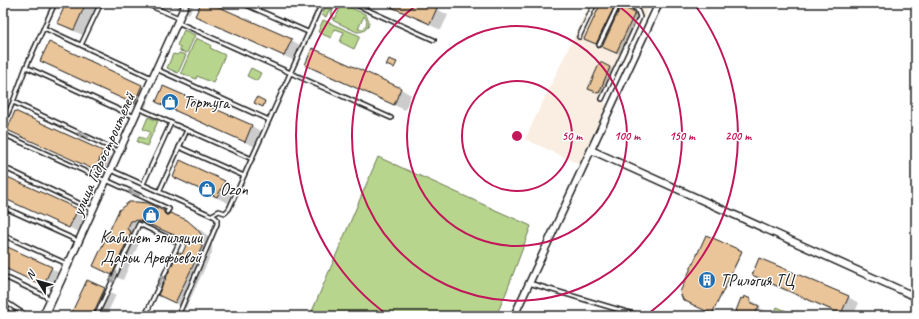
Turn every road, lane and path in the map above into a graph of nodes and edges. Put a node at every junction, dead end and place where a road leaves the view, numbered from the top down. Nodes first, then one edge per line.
1 (55, 3) edge
2 (101, 3) edge
3 (144, 3) edge
4 (186, 3) edge
5 (242, 3) edge
6 (322, 3) edge
7 (352, 3) edge
8 (595, 3) edge
9 (619, 3) edge
10 (624, 3) edge
11 (659, 3) edge
12 (178, 20) junction
13 (44, 28) junction
14 (308, 32) junction
15 (579, 37) dead end
16 (434, 40) dead end
17 (81, 45) junction
18 (599, 46) dead end
19 (26, 67) junction
20 (156, 70) junction
21 (290, 73) junction
22 (152, 78) junction
23 (602, 98) dead end
24 (13, 102) junction
25 (138, 108) junction
26 (134, 117) junction
27 (391, 118) dead end
28 (269, 120) junction
29 (171, 122) junction
30 (3, 124) edge
31 (187, 130) junction
32 (3, 134) edge
33 (179, 147) junction
34 (591, 150) junction
35 (252, 159) junction
36 (3, 167) edge
37 (111, 170) junction
38 (244, 176) junction
39 (105, 180) junction
40 (143, 184) junction
41 (159, 192) junction
42 (3, 207) edge
43 (91, 209) junction
44 (168, 212) dead end
45 (212, 216) junction
46 (160, 229) dead end
47 (158, 233) junction
48 (3, 235) edge
49 (76, 240) junction
50 (65, 264) junction
51 (3, 276) edge
52 (529, 283) junction
53 (916, 297) edge
54 (49, 298) junction
55 (3, 300) edge
56 (3, 312) edge
57 (10, 316) edge
58 (27, 316) edge
59 (41, 316) edge
60 (45, 316) edge
61 (96, 316) edge
62 (144, 316) edge
63 (178, 316) edge
64 (514, 316) edge
65 (640, 316) edge

1 - 13 lane
2 - 17 lane
3 - 12 lane
4 - 12 street, улица Гидростроителей
5 - 14 lane
6 - 14 lane
7 - 16 lane
8 - 15 lane
9 - 18 lane
10 - 23 lane
11 - 34 street
12 - 20 street, улица Гидростроителей
12 - 21 lane
13 - 17 lane
13 - 19 lane
14 - 21 lane
17 - 22 lane
19 - 24 lane
19 - 26 lane
20 - 22 street, улица Гидростроителей
20 - 28 lane
21 - 27 lane
21 - 28 lane
22 - 25 street, улица Гидростроителей
24 - 30 lane
39 -> 24 lane
25 - 26 street, улица Гидростроителей
25 - 29 lane
26 - 37 street, улица Гидростроителей
28 - 35 lane
29 - 31 lane
29 - 40 lane
31 - 33 lane
31 - 35 lane
32 - 39 lane
33 - 38 lane
33 - 41 lane
34 - 52 street
34 - 53 street
35 - 38 lane
36 - 43 lane
37 - 39 street, улица Гидростроителей
37 - 40 lane
38 - 45 lane
39 - 43 lane
44 -> 39 lane
39 - 60 street, улица Гидростроителей
40 - 41 lane
41 - 45 lane
42 - 49 lane
43 - 49 lane
45 - 63 lane
46 - 47 lane
47 -> 61 lane
62 -> 47 lane
48 - 50 lane
49 - 50 lane
50 - 54 lane
51 - 54 lane
52 - 64 street
52 - 65 lane
54 - 59 lane
55 - 58 lane
56 - 57 street

